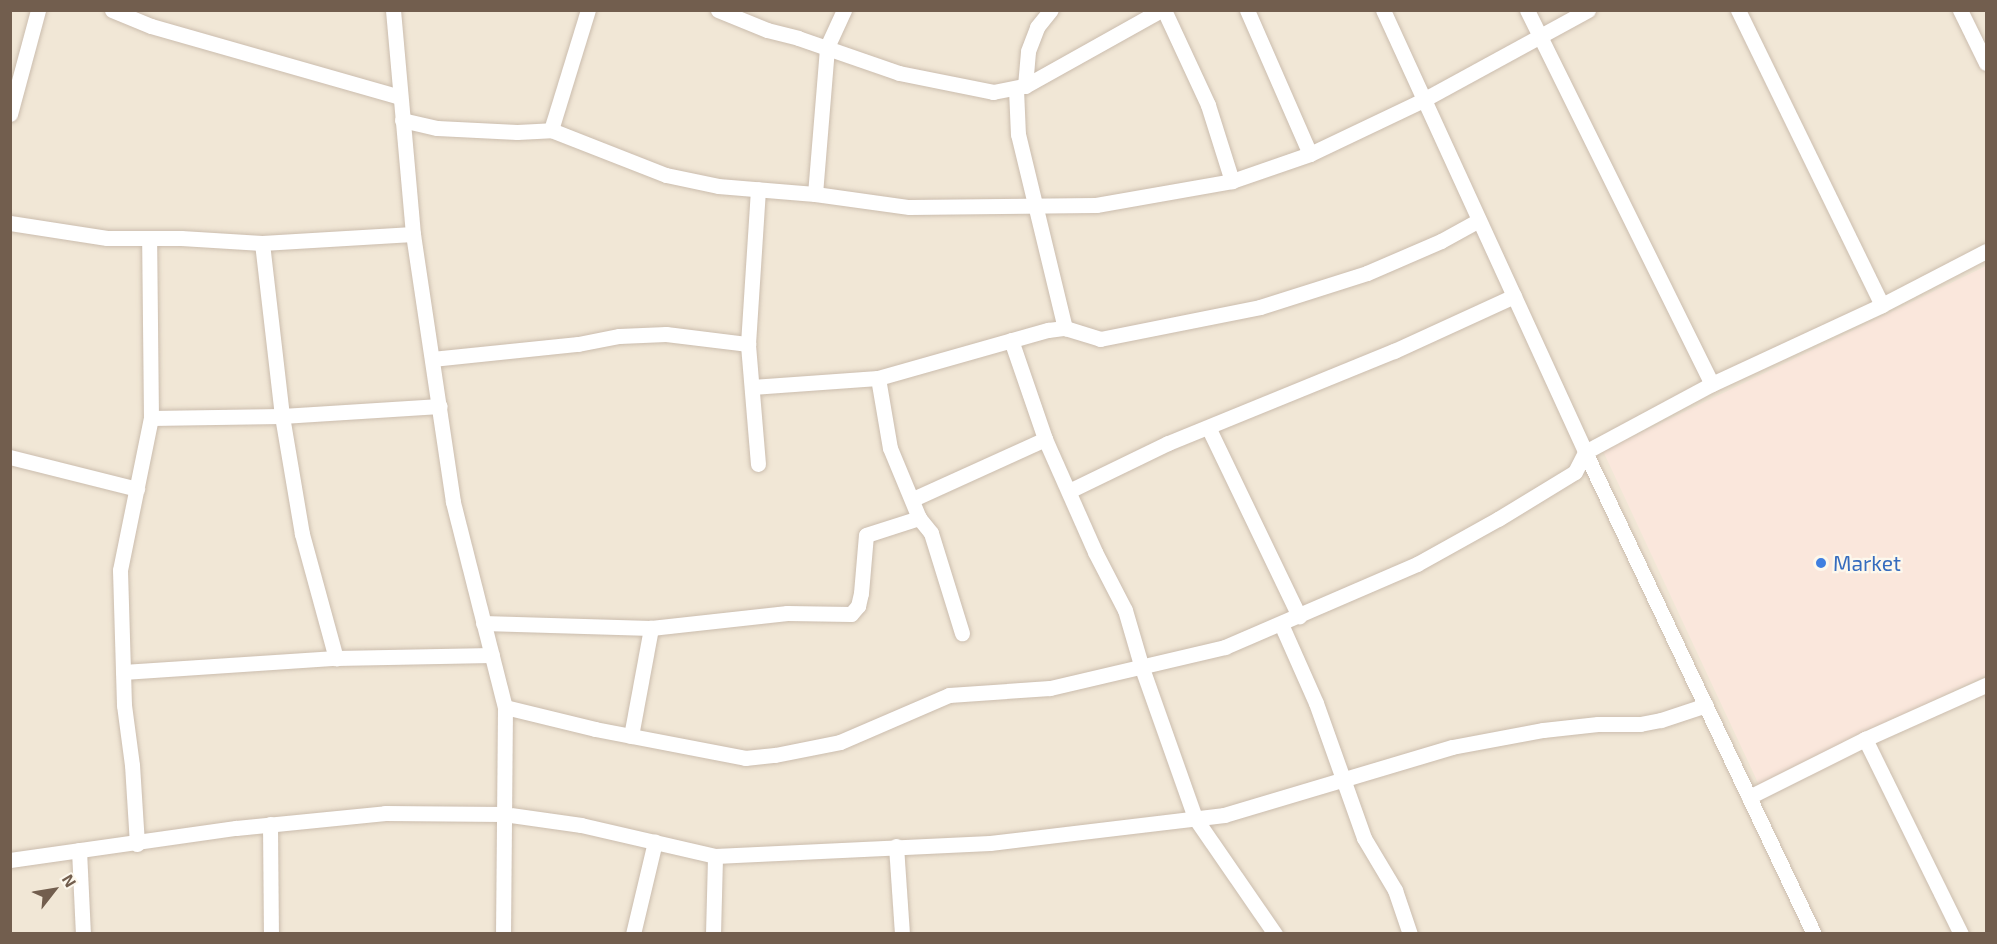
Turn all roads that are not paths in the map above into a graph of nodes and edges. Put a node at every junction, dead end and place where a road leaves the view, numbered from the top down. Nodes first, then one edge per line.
1 (38, 10) edge
2 (112, 10) edge
3 (393, 10) edge
4 (588, 10) edge
5 (718, 10) edge
6 (844, 10) edge
7 (1051, 10) edge
8 (1162, 10) edge
9 (1247, 10) edge
10 (1383, 10) edge
11 (1527, 10) edge
12 (1588, 10) edge
13 (1738, 10) edge
14 (1960, 10) edge
15 (1539, 35) junction
16 (827, 47) junction
17 (1986, 63) edge
18 (1021, 87) junction
19 (400, 97) junction
20 (1424, 100) junction
21 (10, 114) edge
22 (402, 120) junction
23 (551, 130) junction
24 (1310, 154) junction
25 (1232, 181) junction
26 (758, 189) junction
27 (815, 194) junction
28 (1034, 204) junction
29 (1479, 220) junction
30 (10, 224) edge
31 (413, 234) junction
32 (149, 238) junction
33 (262, 243) junction
34 (1986, 251) edge
35 (1514, 296) junction
36 (1882, 305) junction
37 (1065, 328) junction
38 (1011, 340) junction
39 (748, 344) junction
40 (432, 359) junction
41 (878, 378) junction
42 (1712, 384) junction
43 (752, 387) junction
44 (440, 406) junction
45 (282, 416) junction
46 (151, 418) junction
47 (1209, 429) junction
48 (1045, 439) junction
49 (1585, 452) junction
50 (10, 457) edge
51 (758, 464) dead end
52 (137, 489) junction
53 (1069, 491) junction
54 (913, 499) junction
55 (919, 518) junction
56 (1299, 616) junction
57 (483, 623) junction
58 (1281, 624) junction
59 (651, 628) junction
60 (962, 633) dead end
61 (492, 654) junction
62 (336, 657) junction
63 (1142, 668) junction
64 (123, 672) junction
65 (1986, 685) edge
66 (1706, 705) junction
67 (506, 707) junction
68 (631, 736) junction
69 (1865, 739) junction
70 (1342, 778) junction
71 (1749, 797) junction
72 (503, 814) junction
73 (1195, 818) junction
74 (270, 824) junction
75 (655, 842) junction
76 (137, 844) junction
77 (896, 846) junction
78 (79, 850) junction
79 (715, 856) junction
80 (10, 860) edge
81 (83, 933) edge
82 (271, 933) edge
83 (502, 933) edge
84 (633, 933) edge
85 (713, 933) edge
86 (902, 933) edge
87 (1275, 933) edge
88 (1410, 933) edge
89 (1814, 933) edge
90 (1961, 933) edge

1 - 21 street
2 - 19 street
3 - 19 street
4 - 23 street
5 - 16 street
6 - 16 street
7 - 18 street
8 - 18 street
8 - 25 street
9 - 24 street
10 - 20 street
11 - 15 street
12 - 15 street
13 - 36 street
14 - 17 street
15 - 20 street
15 - 42 street
16 - 18 street
16 - 27 street
18 - 28 street
19 - 22 street
20 - 24 street
20 - 29 street
22 - 23 street
22 - 31 street
23 - 26 street
24 - 25 street
25 - 28 street
26 - 27 street
26 - 39 street
27 - 28 street
28 - 37 street
29 - 35 street
29 - 37 street
30 - 32 street
31 - 33 street
31 - 40 street
32 - 33 street
32 - 46 street
33 - 45 street
34 - 36 street
35 - 47 street
35 - 49 street
36 - 42 street
37 - 38 street
38 - 41 street
38 - 48 street
39 - 40 street
39 - 43 street
40 - 44 street
41 - 43 street
41 - 54 street
42 - 49 street
43 - 51 street
44 - 45 street
44 - 57 street
45 - 46 street
45 - 62 street
46 - 52 street
47 - 53 street
47 - 56 street
48 - 53 street
48 - 54 street
49 - 56 street
49 - 66 street
50 - 52 street
52 - 64 street
53 - 63 street
54 - 55 street
55 - 59 street
55 - 60 street
56 - 58 street
57 - 59 street
57 - 61 street
58 - 63 street
58 - 70 street
59 - 68 street
61 - 62 street
61 - 67 street
62 - 64 street
63 - 68 street
63 - 73 street
64 - 76 street
65 - 69 street
66 - 70 street
66 - 71 street
67 - 68 street
67 - 72 street
69 - 71 street
69 - 90 street
70 - 73 street
70 - 88 street
71 - 89 street
72 - 74 street
72 - 75 street
72 - 83 street
73 - 77 street
73 - 87 street
74 - 76 street
74 - 82 street
75 - 79 street
75 - 84 street
76 - 78 street
77 - 79 street
77 - 86 street
78 - 80 street
78 - 81 street
79 - 85 street

